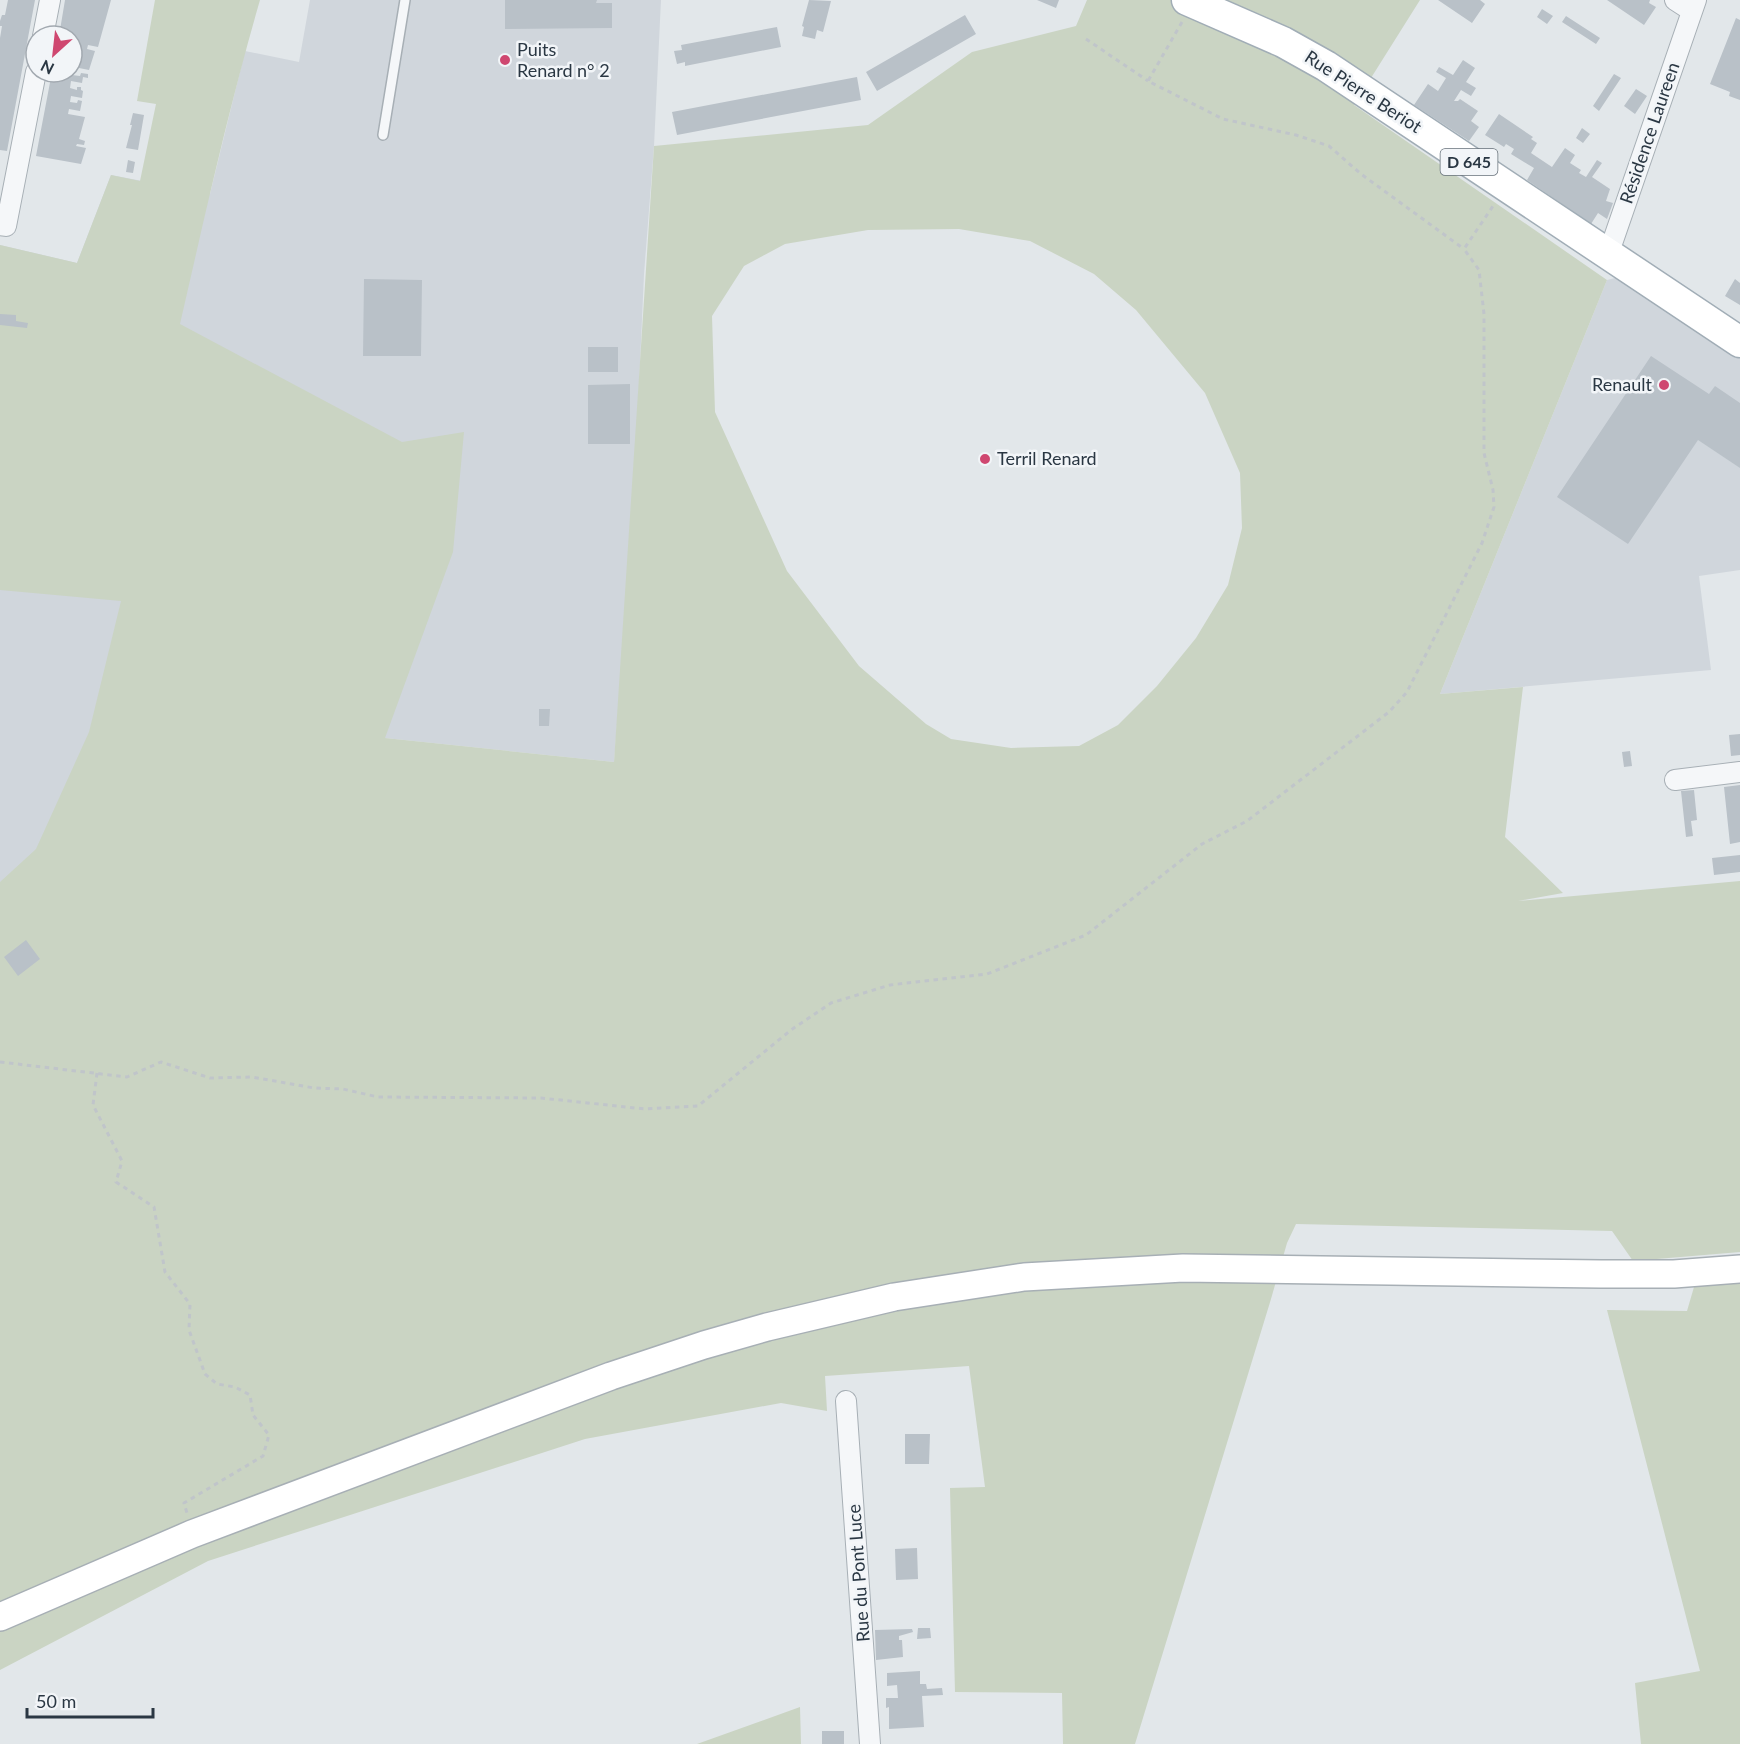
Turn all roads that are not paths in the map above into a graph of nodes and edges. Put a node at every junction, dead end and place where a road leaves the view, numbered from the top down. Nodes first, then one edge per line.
1 (50, 0) edge
2 (405, 0) edge
3 (1675, 0) edge
4 (1190, 1) edge
5 (1694, 6) edge
6 (45, 24) edge
7 (34, 84) edge
8 (383, 135) dead end
9 (0, 225) edge
10 (1608, 255) junction
11 (1740, 342) edge
12 (1740, 772) edge
13 (1675, 780) dead end
14 (1740, 1269) edge
15 (846, 1401) dead end
16 (0, 1617) edge
17 (870, 1744) edge

1 - 6 street
2 - 8 lane
3 - 5 street, Résidence Laureen
4 - 10 main road, Rue Pierre Beriot / D 645
5 - 10 street, Résidence Laureen
7 - 9 street
10 - 11 main road, Rue Pierre Beriot / D 645
12 - 13 street
14 - 16 main road
15 - 17 street, Rue du Pont Luce

